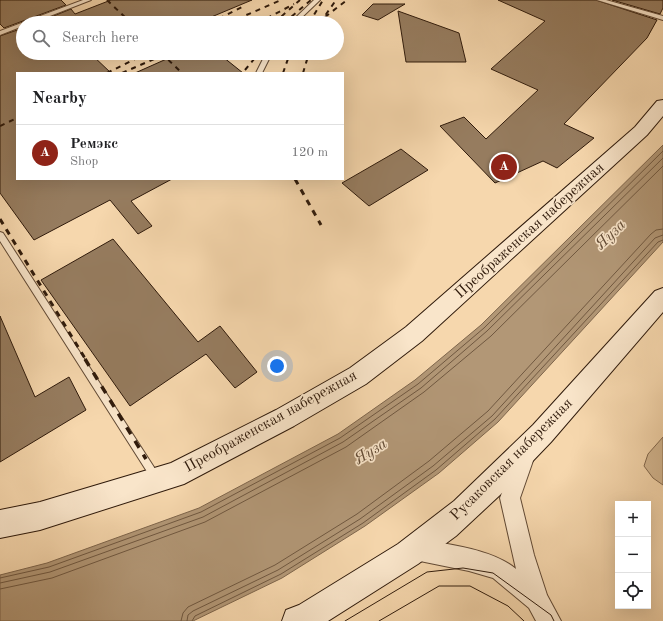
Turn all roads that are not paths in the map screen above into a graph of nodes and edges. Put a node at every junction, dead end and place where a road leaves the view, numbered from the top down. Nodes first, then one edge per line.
1 (69, 0) edge
2 (88, 0) edge
3 (317, 0) edge
4 (600, 0) edge
5 (74, 5) junction
6 (45, 16) edge
7 (300, 16) edge
8 (663, 18) edge
9 (16, 27) edge
10 (0, 33) edge
11 (266, 60) edge
12 (260, 72) edge
13 (663, 105) edge
14 (0, 235) edge
15 (663, 297) edge
16 (526, 449) junction
17 (157, 480) junction
18 (0, 524) edge
19 (415, 549) junction
20 (537, 600) junction
21 (298, 621) edge
22 (549, 621) edge

1 - 5 lane
2 - 5 lane
3 - 7 lane
4 - 8 lane
5 - 6 lane
9 - 10 lane
11 - 12 lane
13 - 17 main road, Преображенская набережная
14 - 17 lane
15 - 16 main road, Русаковская набережная
16 - 19 main road, Русаковская набережная
16 - 20 street
17 - 18 main road, Преображенская набережная
19 - 20 street
19 - 21 main road, Русаковская набережная
20 - 22 street

